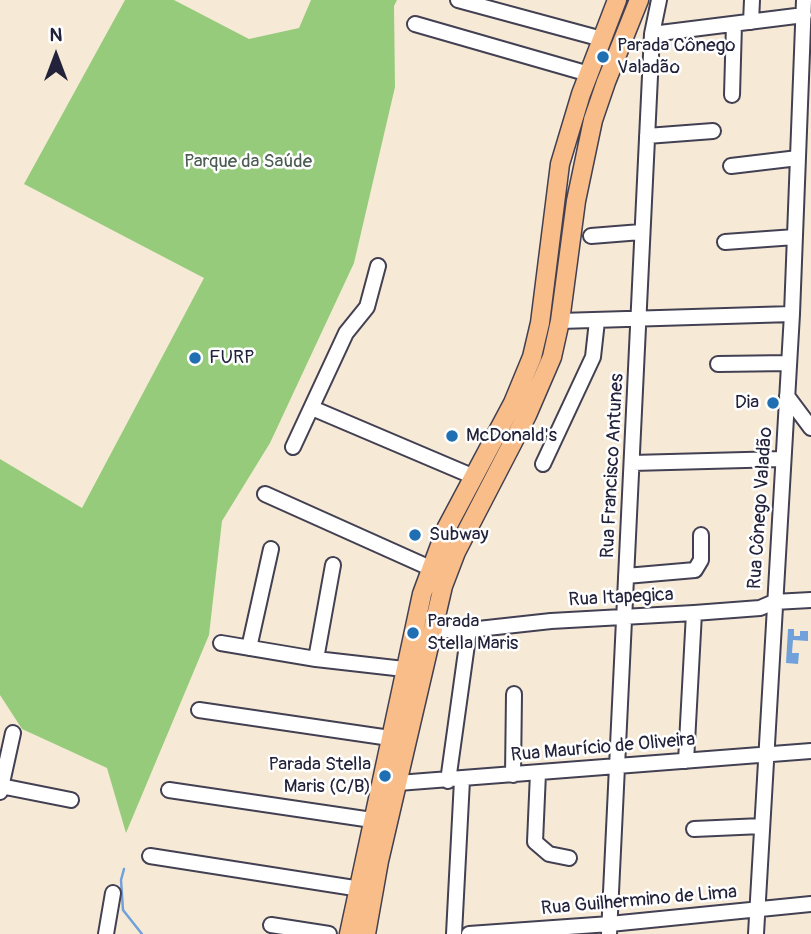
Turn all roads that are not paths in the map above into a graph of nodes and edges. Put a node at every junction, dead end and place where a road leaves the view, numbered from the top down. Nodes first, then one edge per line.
1 (458, 0) edge
2 (617, 0) edge
3 (639, 0) edge
4 (659, 0) edge
5 (752, 0) edge
6 (804, 0) edge
7 (804, 15) junction
8 (751, 22) junction
9 (415, 24) dead end
10 (734, 24) junction
11 (652, 34) junction
12 (602, 39) junction
13 (589, 74) junction
14 (732, 95) dead end
15 (713, 131) dead end
16 (648, 136) junction
17 (798, 158) junction
18 (731, 166) dead end
19 (641, 232) junction
20 (592, 236) dead end
21 (795, 237) junction
22 (725, 242) dead end
23 (378, 266) dead end
24 (792, 314) junction
25 (639, 319) junction
26 (560, 321) junction
27 (597, 321) junction
28 (789, 363) junction
29 (718, 364) dead end
30 (787, 396) junction
31 (312, 408) junction
32 (785, 420) junction
33 (811, 428) edge
34 (293, 447) dead end
35 (783, 459) junction
36 (632, 463) junction
37 (543, 464) dead end
38 (472, 476) junction
39 (265, 494) dead end
40 (701, 535) dead end
41 (271, 549) dead end
42 (333, 565) dead end
43 (430, 568) junction
44 (626, 576) junction
45 (811, 600) edge
46 (774, 602) junction
47 (694, 613) junction
48 (625, 617) junction
49 (432, 630) junction
50 (468, 630) junction
51 (221, 643) dead end
52 (250, 648) junction
53 (316, 659) junction
54 (404, 669) junction
55 (514, 694) dead end
56 (200, 710) dead end
57 (13, 733) dead end
58 (390, 738) junction
59 (811, 751) edge
60 (766, 754) junction
61 (687, 761) junction
62 (3, 763) edge
63 (617, 767) junction
64 (538, 773) junction
65 (513, 775) junction
66 (455, 780) junction
67 (398, 783) junction
68 (1, 789) edge
69 (169, 790) dead end
70 (71, 800) dead end
71 (372, 820) junction
72 (762, 826) junction
73 (694, 829) dead end
74 (150, 856) dead end
75 (569, 858) dead end
76 (366, 890) junction
77 (113, 893) dead end
78 (811, 904) edge
79 (757, 909) junction
80 (271, 925) dead end
81 (610, 929) edge
82 (106, 934) edge
83 (329, 934) edge
84 (349, 934) edge
85 (366, 934) edge
86 (454, 934) edge
87 (470, 934) edge
88 (756, 934) edge

1 - 12 street
2 - 12 main road
3 - 26 main road
4 - 11 street, Rua Francisco Antunes
5 - 8 street
6 - 7 street, Rua Cônego Valadão
7 - 8 street
7 - 17 street, Rua Cônego Valadão
8 - 10 street
9 - 13 street
10 - 11 street
10 - 14 street
11 - 16 street, Rua Francisco Antunes
12 - 13 main road
13 - 38 main road
15 - 16 street
16 - 19 street, Rua Francisco Antunes
17 - 18 street
17 - 21 street, Rua Cônego Valadão
19 - 20 street
19 - 25 street, Rua Francisco Antunes
21 - 22 street
21 - 24 street, Rua Cônego Valadão
23 - 31 street
24 - 25 street
24 - 28 street, Rua Cônego Valadão
25 - 27 street
25 - 36 street, Rua Francisco Antunes
26 - 27 street
26 - 49 main road
27 - 37 street
28 - 29 street
28 - 30 street, Rua Cônego Valadão
30 - 32 street, Rua Cônego Valadão
30 - 33 street
31 - 34 street
31 - 38 street
32 - 33 street
32 - 35 street, Rua Cônego Valadão
35 - 36 street
35 - 46 street, Rua Cônego Valadão
36 - 44 street, Rua Francisco Antunes
38 - 43 main road
39 - 43 street
40 - 44 street
41 - 52 street
42 - 53 street
43 - 54 main road
44 - 48 street, Rua Francisco Antunes
45 - 46 street, Rua Itapegica
46 - 47 street, Rua Itapegica
46 - 60 street, Rua Cônego Valadão
47 - 48 street, Rua Itapegica
47 - 61 street
48 - 50 street, Rua Itapegica
48 - 63 street, Rua Francisco Antunes
49 - 50 street, Rua Itapegica
49 - 67 main road
50 - 66 street
51 - 52 street
52 - 53 street
53 - 54 street
54 - 58 main road
55 - 65 street
56 - 58 street
57 - 62 street
58 - 71 main road
59 - 60 street, Rua Maurício de Oliveira
60 - 61 street, Rua Maurício de Oliveira
60 - 72 street, Rua Cônego Valadão
61 - 63 street, Rua Maurício de Oliveira
62 - 68 street
63 - 64 street, Rua Maurício de Oliveira
63 - 81 street, Rua Francisco Antunes
64 - 65 street, Rua Maurício de Oliveira
64 - 75 street
65 - 66 street, Rua Maurício de Oliveira
66 - 67 street, Rua Maurício de Oliveira
66 - 86 street
67 - 76 main road
68 - 70 street
69 - 71 street
71 - 76 main road
72 - 73 street
72 - 79 street, Rua Cônego Valadão
74 - 76 street
76 - 84 main road
76 - 85 main road
77 - 82 street
78 - 79 street, Rua Guilhermino de Lima
79 - 81 street, Rua Guilhermino de Lima
79 - 88 street, Rua Cônego Valadão
80 - 83 street
81 - 87 street, Rua Guilhermino de Lima

